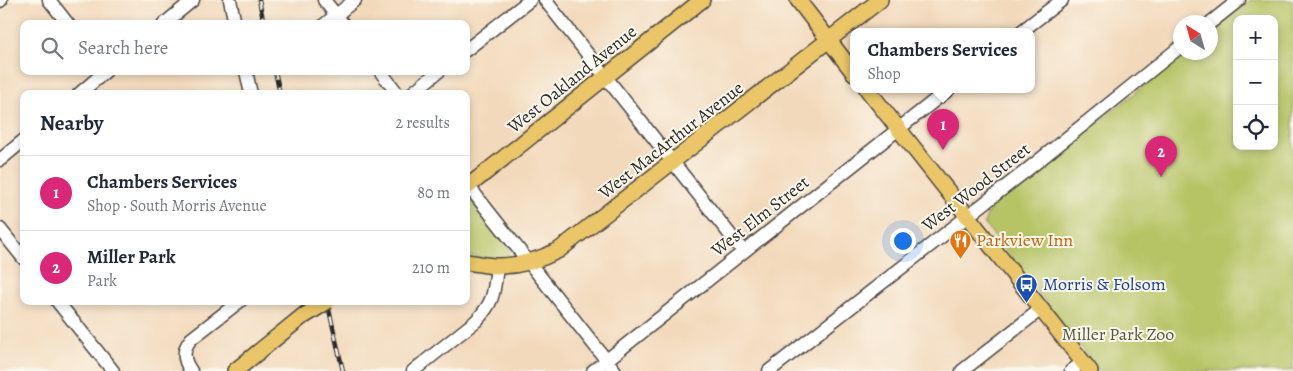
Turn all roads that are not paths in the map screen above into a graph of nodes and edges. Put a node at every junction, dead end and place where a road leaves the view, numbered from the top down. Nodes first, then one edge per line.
1 (49, 0) edge
2 (193, 0) edge
3 (230, 0) edge
4 (324, 0) edge
5 (355, 0) edge
6 (530, 0) edge
7 (545, 0) edge
8 (702, 0) edge
9 (798, 0) edge
10 (880, 0) edge
11 (1062, 0) edge
12 (1238, 0) edge
13 (1218, 16) edge
14 (65, 20) edge
15 (169, 20) edge
16 (234, 20) edge
17 (339, 20) edge
18 (1026, 28) edge
19 (829, 40) junction
20 (470, 47) edge
21 (1173, 53) edge
22 (850, 67) edge
23 (101, 75) edge
24 (247, 75) edge
25 (383, 75) edge
26 (435, 75) edge
27 (606, 76) junction
28 (84, 90) edge
29 (250, 90) edge
30 (395, 90) edge
31 (416, 90) edge
32 (870, 93) edge
33 (944, 93) edge
34 (898, 129) junction
35 (20, 143) edge
36 (0, 160) edge
37 (673, 162) junction
38 (470, 184) edge
39 (470, 190) edge
40 (967, 216) junction
41 (0, 229) edge
42 (743, 251) junction
43 (20, 254) edge
44 (529, 262) junction
45 (470, 263) edge
46 (497, 266) junction
47 (61, 305) edge
48 (235, 305) edge
49 (316, 305) edge
50 (322, 305) edge
51 (1042, 310) junction
52 (304, 316) junction
53 (606, 360) junction
54 (1081, 368) edge
55 (113, 371) edge
56 (191, 371) edge
57 (234, 371) edge
58 (413, 371) edge
59 (593, 371) edge
60 (615, 371) edge
61 (769, 371) edge
62 (962, 371) edge

1 - 14 street
2 - 15 street
3 - 16 street
4 - 17 street
5 - 17 street
6 - 20 street
7 - 27 street
8 - 27 main road, West Oakland Avenue
9 - 19 main road
10 - 19 main road, West MacArthur Avenue
11 - 18 street
12 - 13 street
19 - 22 main road
19 - 37 main road, West MacArthur Avenue
21 - 40 street, West Wood Street
23 - 28 street
24 - 29 street
25 - 30 street
26 - 31 street
27 - 37 street
27 - 38 main road, West Oakland Avenue
32 - 34 main road
33 - 34 street, West Elm Street
34 - 40 main road
34 - 42 street, West Elm Street
35 - 36 street
37 - 42 street
37 - 44 main road, West MacArthur Avenue
39 - 44 street
40 - 51 main road
40 - 61 street, West Wood Street
41 - 43 street
42 - 53 street, West Elm Street
44 - 46 main road, West MacArthur Avenue
44 - 53 street
45 - 46 main road, West MacArthur Avenue
46 - 58 street
47 - 55 street
48 - 56 street
49 - 52 main road, bridge
50 - 52 main road, bridge
51 - 54 main road
51 - 62 street
52 - 57 main road
53 - 59 street, West Elm Street
53 - 60 street

